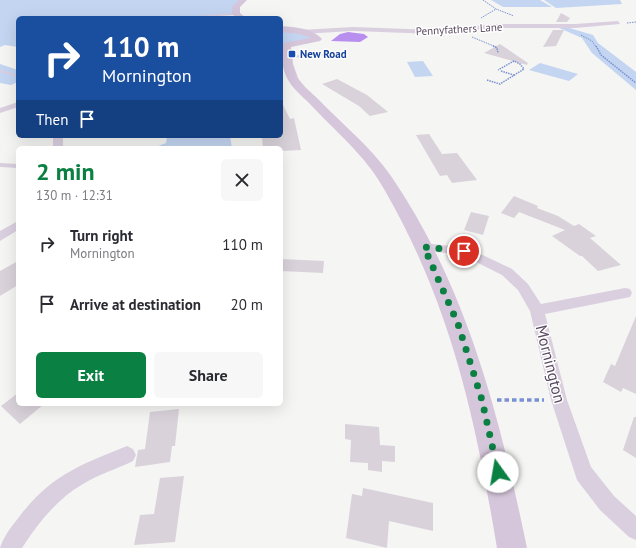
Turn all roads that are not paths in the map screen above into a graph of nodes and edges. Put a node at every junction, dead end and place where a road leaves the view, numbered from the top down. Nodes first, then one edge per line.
1 (243, 0) edge
2 (240, 16) edge
3 (618, 23) dead end
4 (283, 29) edge
5 (330, 31) junction
6 (301, 32) junction
7 (317, 39) junction
8 (284, 48) edge
9 (342, 54) dead end
10 (0, 71) edge
11 (16, 75) edge
12 (16, 105) edge
13 (0, 111) edge
14 (0, 165) edge
15 (16, 166) edge
16 (16, 226) edge
17 (0, 237) edge
18 (424, 247) junction
19 (626, 293) dead end
20 (537, 310) junction
21 (127, 455) dead end
22 (636, 530) edge
23 (10, 548) edge
24 (512, 548) edge

1 - 2 street
3 - 5 street, Pennyfathers Lane
4 - 6 street
5 - 6 street, Pennyfathers Lane
5 - 7 street
6 - 7 street
7 - 8 street
8 - 9 lane
8 - 18 street
10 - 11 lane
12 - 13 street
14 - 15 lane
16 - 17 street
18 - 20 street, Mornington
18 - 24 street
19 - 20 street
20 - 22 street, Mornington
21 - 23 street

